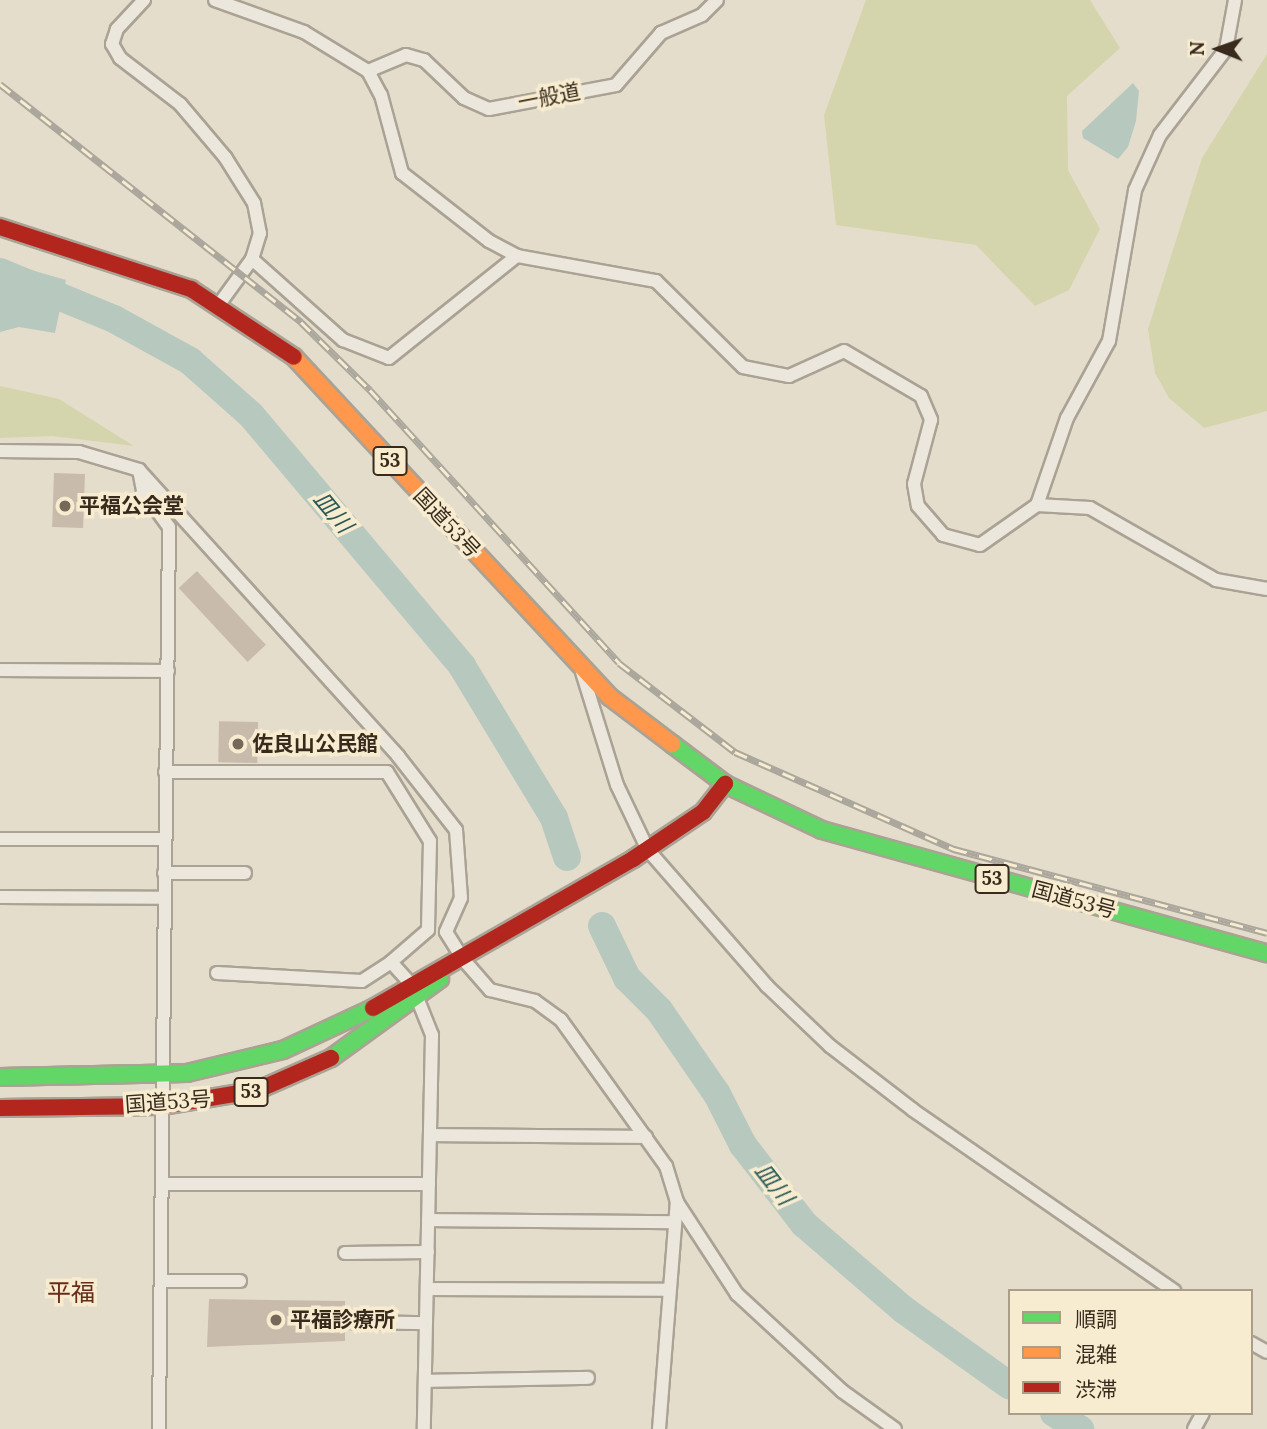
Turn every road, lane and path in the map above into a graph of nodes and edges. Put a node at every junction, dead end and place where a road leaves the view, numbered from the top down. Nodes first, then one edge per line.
1 (144, 0) edge
2 (215, 0) edge
3 (717, 0) edge
4 (1235, 0) edge
5 (368, 71) junction
6 (0, 227) edge
7 (517, 256) junction
8 (251, 258) junction
9 (220, 303) junction
10 (0, 452) edge
11 (139, 470) junction
12 (1037, 505) junction
13 (187, 522) junction
14 (169, 527) junction
15 (1267, 589) edge
16 (578, 659) junction
17 (0, 670) edge
18 (167, 671) junction
19 (398, 756) junction
20 (164, 772) junction
21 (387, 772) junction
22 (725, 784) junction
23 (0, 839) edge
24 (164, 839) junction
25 (648, 850) junction
26 (164, 873) junction
27 (245, 873) dead end
28 (0, 897) edge
29 (164, 898) junction
30 (1267, 953) edge
31 (462, 958) junction
32 (391, 962) junction
33 (217, 973) dead end
34 (415, 993) junction
35 (163, 1075) junction
36 (0, 1077) edge
37 (162, 1105) junction
38 (0, 1108) edge
39 (430, 1135) junction
40 (646, 1137) junction
41 (163, 1184) junction
42 (429, 1184) junction
43 (677, 1202) junction
44 (429, 1220) junction
45 (671, 1222) junction
46 (428, 1252) junction
47 (345, 1253) dead end
48 (240, 1280) dead end
49 (161, 1281) junction
50 (427, 1289) junction
51 (1171, 1289) edge
52 (667, 1290) junction
53 (351, 1322) dead end
54 (426, 1323) junction
55 (588, 1378) dead end
56 (425, 1381) junction
57 (159, 1429) edge
58 (424, 1429) edge
59 (659, 1429) edge
60 (895, 1429) edge

1 - 8 street
2 - 5 street
3 - 5 street, 一般道
4 - 12 street
5 - 7 street
6 - 9 highway, 国道53号 / 53
7 - 8 street
7 - 12 street
8 - 9 street
9 - 16 highway, 国道53号 / 53
10 - 11 street
11 - 13 street
11 - 14 street
12 - 15 street
13 - 14 street
13 - 19 street
14 - 18 street
16 - 22 highway, 国道53号 / 53
16 - 25 street
17 - 18 street
18 - 20 street
19 - 21 street
19 - 31 street
20 - 21 street
20 - 24 street
21 - 32 street
22 - 25 highway, 国道53号 / 53
22 - 30 highway, 国道53号 / 53
23 - 24 street
24 - 26 street
25 - 31 highway, 国道53号 / 53
25 - 51 street
26 - 27 street
26 - 29 street
28 - 29 street
29 - 35 street
31 - 34 highway, 国道53号 / 53
31 - 40 street
32 - 33 street
32 - 34 street
34 - 35 highway, 国道53号 / 53
34 - 37 highway, 国道53号 / 53
34 - 39 street
35 - 36 highway, 国道53号 / 53
35 - 37 street
37 - 38 highway, 国道53号 / 53
37 - 41 street
39 - 40 street
39 - 42 street
40 - 43 street
41 - 42 street
41 - 49 street
42 - 44 street
43 - 45 street
43 - 60 street
44 - 45 street
44 - 46 street
45 - 52 street
46 - 47 street
46 - 50 street
48 - 49 street
49 - 57 street
50 - 52 street
50 - 54 street
52 - 59 street
53 - 54 street
54 - 56 street
55 - 56 street
56 - 58 street

